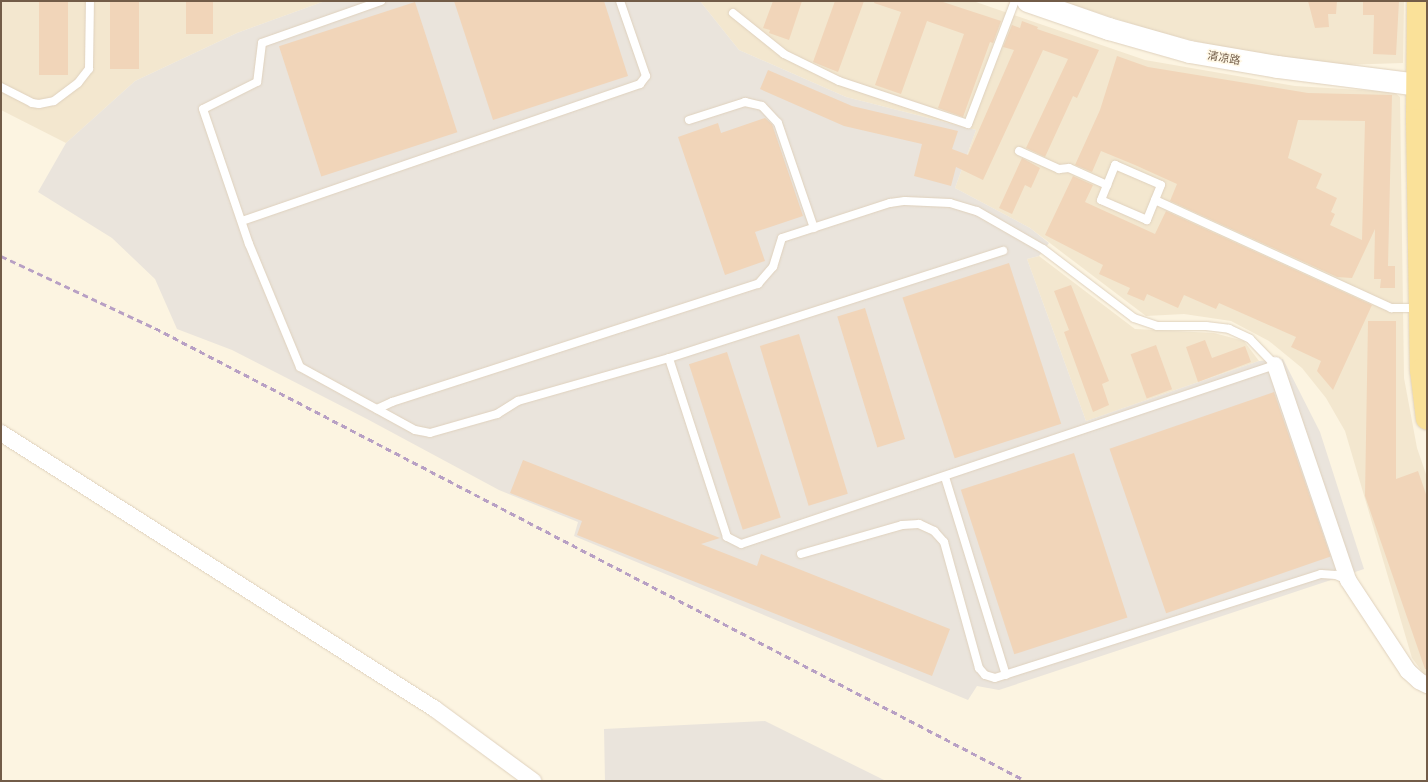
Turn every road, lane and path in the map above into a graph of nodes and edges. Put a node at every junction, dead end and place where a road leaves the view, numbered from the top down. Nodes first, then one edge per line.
1 (90, 1) edge
2 (382, 1) edge
3 (620, 1) edge
4 (1015, 1) edge
5 (1028, 1) edge
6 (1418, 1) edge
7 (733, 13) dead end
8 (1422, 85) edge
9 (1, 87) edge
10 (689, 120) dead end
11 (1019, 151) dead end
12 (1107, 185) junction
13 (1155, 200) junction
14 (242, 221) junction
15 (814, 228) junction
16 (1003, 251) dead end
17 (1420, 308) junction
18 (669, 358) junction
19 (1275, 365) junction
20 (377, 409) junction
21 (1427, 420) edge
22 (1, 433) edge
23 (945, 476) junction
24 (801, 554) dead end
25 (1348, 580) junction
26 (1006, 675) junction
27 (1427, 685) edge
28 (533, 781) edge

1 - 9 lane
2 - 14 lane
3 - 14 lane
4 - 7 lane
5 - 8 street, 清凉路
6 - 8 main road
8 - 17 main road
10 - 15 lane
11 - 12 lane
12 - 13 lane
12 - 13 lane
13 - 17 lane
14 - 20 lane
15 - 19 lane
15 - 20 lane
16 - 18 lane
17 - 21 main road
18 - 20 lane
18 - 23 lane
19 - 23 lane
19 - 25 street
22 - 28 street
23 - 26 lane
24 - 26 lane
25 - 26 lane
25 - 27 street

